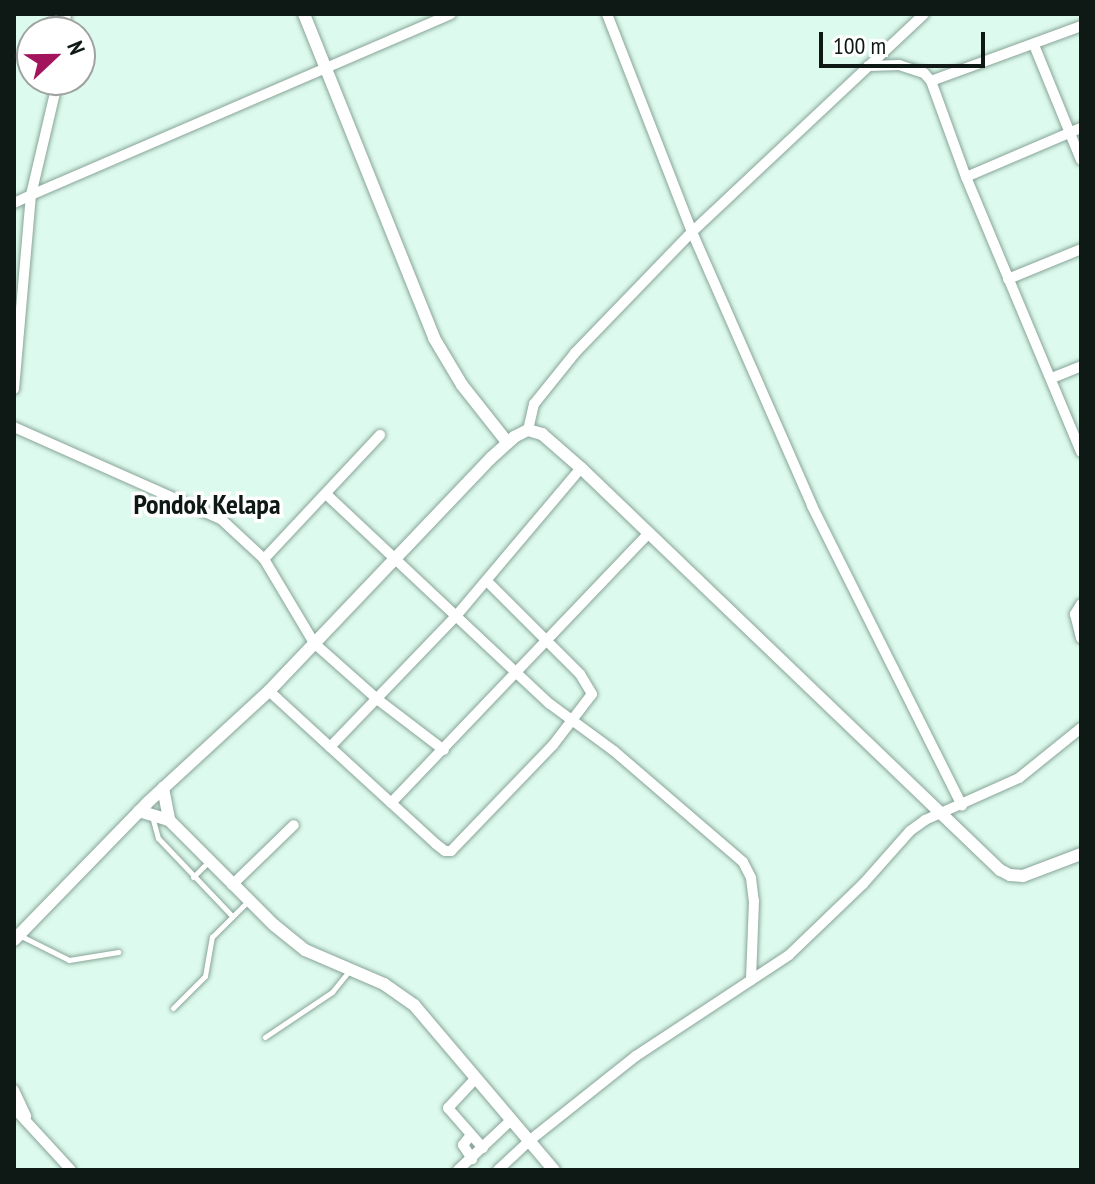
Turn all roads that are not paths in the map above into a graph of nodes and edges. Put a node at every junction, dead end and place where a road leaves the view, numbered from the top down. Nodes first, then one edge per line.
1 (304, 14) edge
2 (451, 14) edge
3 (607, 14) edge
4 (924, 14) edge
5 (1081, 26) edge
6 (1034, 45) junction
7 (868, 66) junction
8 (324, 67) junction
9 (931, 81) junction
10 (54, 96) edge
11 (1081, 128) edge
12 (1070, 133) junction
13 (1081, 160) edge
14 (966, 177) junction
15 (31, 195) junction
16 (14, 203) edge
17 (692, 232) junction
18 (1081, 249) edge
19 (1008, 279) junction
20 (1081, 366) edge
21 (1052, 378) junction
22 (14, 389) edge
23 (14, 427) edge
24 (528, 430) junction
25 (380, 435) dead end
26 (507, 442) junction
27 (1081, 452) edge
28 (581, 468) junction
29 (326, 494) junction
30 (648, 534) junction
31 (394, 557) junction
32 (264, 559) junction
33 (487, 581) junction
34 (1081, 604) edge
35 (456, 616) junction
36 (1081, 638) edge
37 (546, 640) junction
38 (314, 643) junction
39 (516, 673) junction
40 (269, 691) junction
41 (377, 699) junction
42 (572, 721) junction
43 (1081, 728) edge
44 (330, 747) junction
45 (444, 750) junction
46 (163, 788) junction
47 (391, 803) junction
48 (962, 806) junction
49 (146, 813) junction
50 (942, 814) junction
51 (169, 820) junction
52 (294, 825) dead end
53 (1081, 854) edge
54 (209, 861) junction
55 (193, 877) junction
56 (232, 885) junction
57 (248, 900) junction
58 (232, 916) junction
59 (16, 937) edge
60 (118, 952) dead end
61 (348, 971) junction
62 (751, 980) junction
63 (173, 1008) dead end
64 (265, 1037) dead end
65 (476, 1078) junction
66 (14, 1090) edge
67 (14, 1108) edge
68 (510, 1121) junction
69 (28, 1122) junction
70 (471, 1135) junction
71 (529, 1141) junction
72 (483, 1148) junction
73 (472, 1159) junction
74 (71, 1170) edge
75 (458, 1170) edge
76 (498, 1170) edge
77 (554, 1170) edge

1 - 8 street
2 - 8 street
3 - 17 street
4 - 7 street
5 - 6 street
6 - 9 street
6 - 12 street
7 - 9 street
7 - 17 street
8 - 15 street
8 - 26 street
9 - 14 street
10 - 15 street
11 - 12 street
12 - 13 street
12 - 14 street
14 - 19 street
15 - 16 street
15 - 22 street
17 - 24 street
17 - 48 street
18 - 19 street
19 - 21 street
20 - 21 street
21 - 27 street
23 - 32 street
24 - 26 street
24 - 28 street
25 - 29 street
26 - 31 street
28 - 30 street
28 - 33 street
29 - 31 street
29 - 32 street
30 - 37 street
30 - 50 street
31 - 35 street
31 - 38 street
32 - 38 street
33 - 35 street
33 - 37 street
34 - 36 street
35 - 39 street
35 - 41 street
37 - 39 street
37 - 42 street
38 - 40 street
38 - 41 street
39 - 42 street
39 - 45 street
40 - 44 street
40 - 46 street
41 - 44 street
41 - 45 street
42 - 47 street
42 - 62 street
43 - 48 street
44 - 47 street
45 - 47 street
46 - 49 street
46 - 51 street
48 - 50 street
49 - 51 street
49 - 55 lane
49 - 59 street
50 - 53 street
50 - 62 street
51 - 54 street
52 - 56 street
54 - 55 lane
54 - 56 street
55 - 58 lane
56 - 57 street
57 - 58 lane
57 - 61 street
58 - 63 lane
59 - 60 lane
61 - 64 lane
61 - 65 street
62 - 71 street
65 - 68 street
65 - 70 street
66 - 69 street
67 - 69 street
68 - 71 street
68 - 72 street
69 - 74 street
70 - 72 street
70 - 73 street
71 - 76 street
71 - 77 street
72 - 73 street
73 - 75 street

